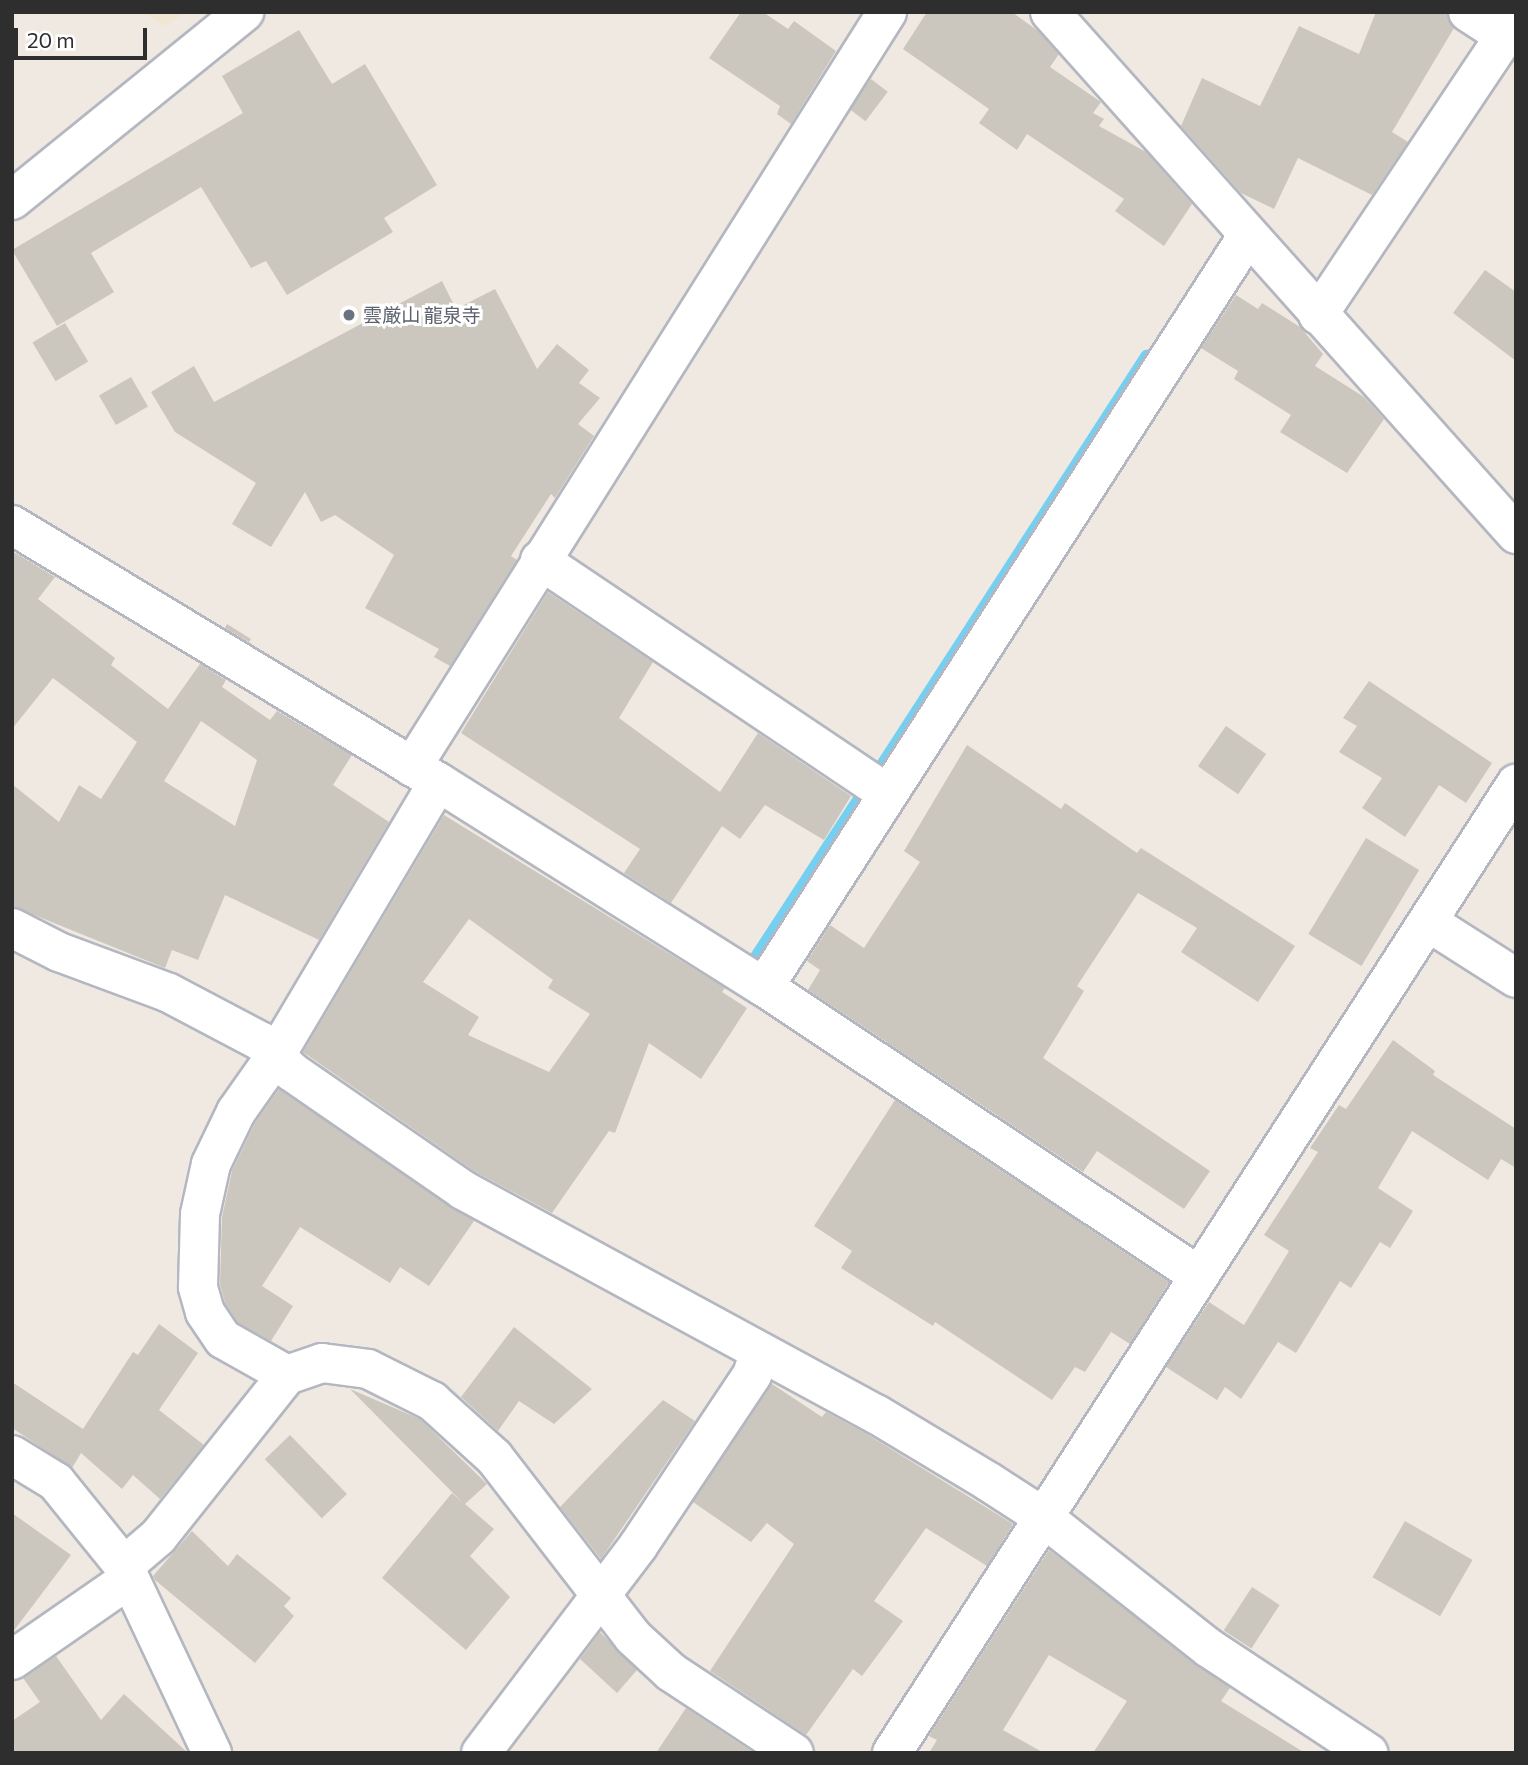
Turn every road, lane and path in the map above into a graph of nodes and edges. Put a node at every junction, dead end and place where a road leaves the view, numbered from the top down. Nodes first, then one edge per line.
1 (244, 12) edge
2 (887, 12) edge
3 (1050, 12) edge
4 (1468, 12) edge
5 (1510, 32) edge
6 (12, 200) edge
7 (1248, 234) junction
8 (1318, 315) junction
9 (12, 525) edge
10 (1516, 534) edge
11 (540, 560) junction
12 (425, 775) junction
13 (1516, 784) edge
14 (888, 794) junction
15 (1428, 922) junction
16 (12, 928) edge
17 (1516, 978) edge
18 (764, 987) junction
19 (276, 1055) junction
20 (1198, 1275) junction
21 (759, 1354) junction
22 (287, 1375) junction
23 (12, 1455) edge
24 (1043, 1517) junction
25 (126, 1572) junction
26 (599, 1595) junction
27 (12, 1660) edge
28 (212, 1753) edge
29 (481, 1753) edge
30 (794, 1753) edge
31 (892, 1753) edge
32 (1368, 1753) edge

1 - 6 street
2 - 11 street
3 - 7 street
4 - 5 street
5 - 8 street
7 - 8 street
7 - 14 street
8 - 10 street
9 - 12 street
11 - 12 street
11 - 14 street
12 - 18 street
12 - 19 street
13 - 15 street
14 - 18 street
15 - 17 street
15 - 20 street
16 - 19 street
18 - 20 street
19 - 21 street
19 - 22 street
20 - 24 street
21 - 24 street
21 - 26 street
22 - 25 street
22 - 26 street
23 - 25 street
24 - 31 street
24 - 32 street
25 - 27 street
25 - 28 street
26 - 29 street
26 - 30 street

